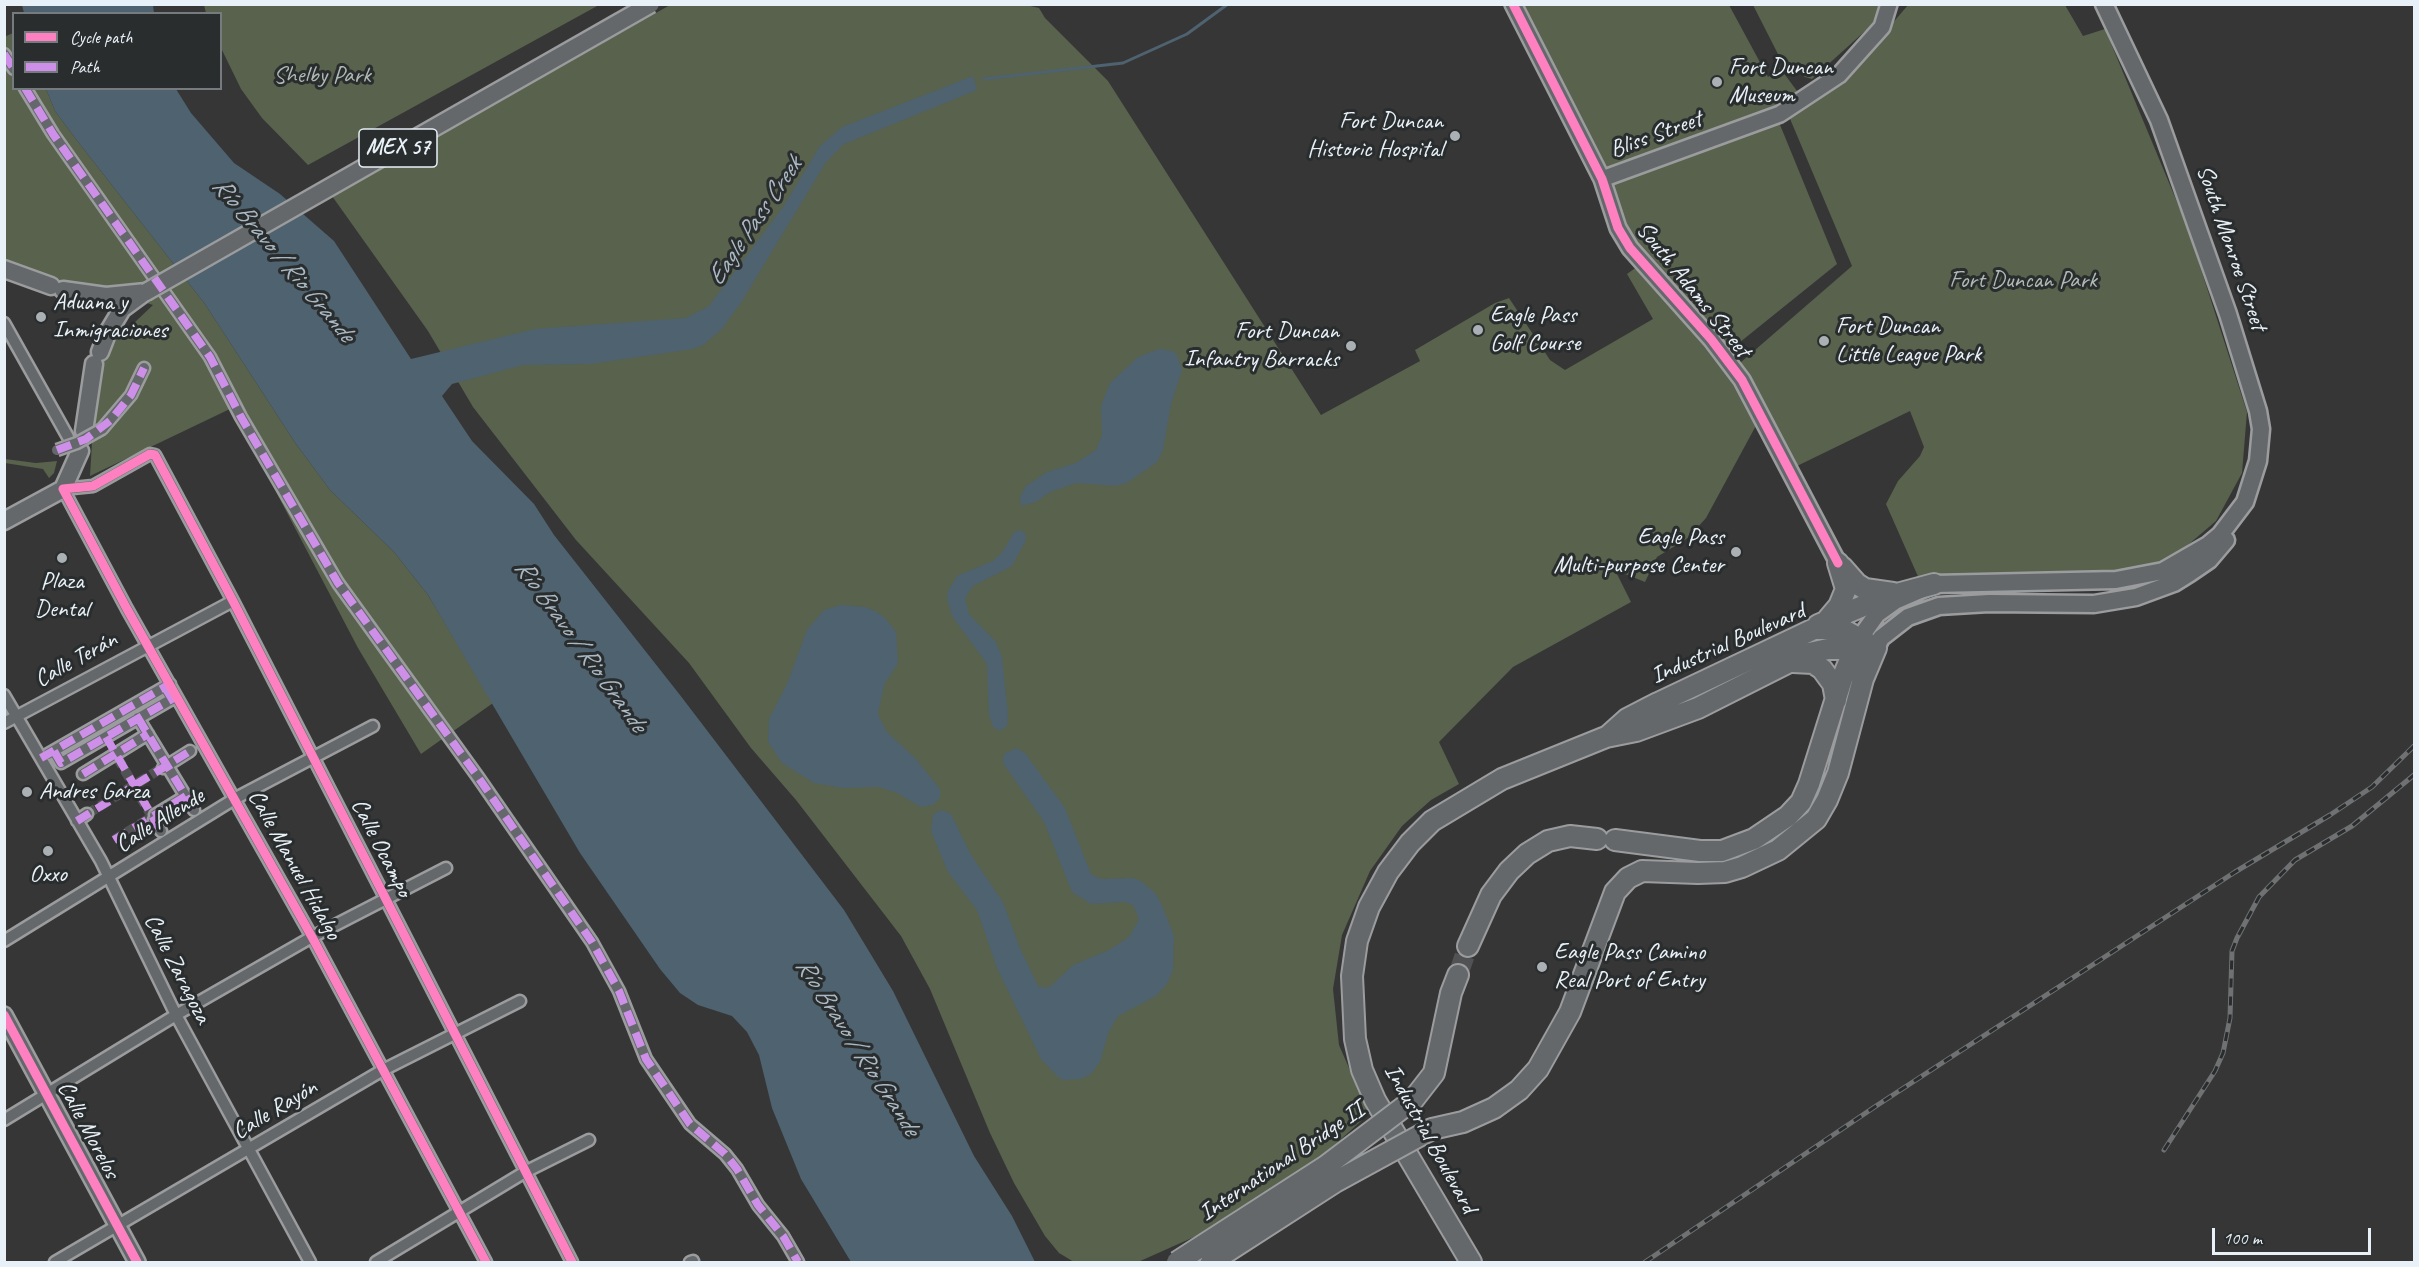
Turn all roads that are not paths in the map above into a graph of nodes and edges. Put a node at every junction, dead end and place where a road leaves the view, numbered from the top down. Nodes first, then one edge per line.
1 (651, 4) edge
2 (1513, 4) edge
3 (1889, 4) edge
4 (2104, 4) edge
5 (26, 90) edge
6 (1602, 179) junction
7 (4, 269) edge
8 (146, 291) junction
9 (4, 323) edge
10 (144, 369) dead end
11 (76, 434) joint
12 (57, 450) dead end
13 (78, 453) dead end
14 (63, 489) junction
15 (2236, 514) junction
16 (4, 521) edge
17 (1838, 563) junction
18 (1934, 584) junction
19 (1896, 593) junction
20 (233, 601) junction
21 (1823, 623) junction
22 (1804, 632) junction
23 (148, 645) junction
24 (1863, 645) junction
25 (1788, 662) junction
26 (167, 685) junction
27 (4, 695) edge
28 (1836, 700) junction
29 (16, 716) junction
30 (138, 718) junction
31 (4, 723) edge
32 (373, 726) dead end
33 (148, 734) junction
34 (106, 737) junction
35 (1606, 737) junction
36 (54, 751) junction
37 (190, 751) dead end
38 (116, 755) junction
39 (312, 757) junction
40 (40, 759) junction
41 (165, 767) junction
42 (83, 774) dead end
43 (186, 796) junction
44 (236, 798) junction
45 (194, 810) dead end
46 (87, 814) tunnel mouth
47 (77, 820) junction
48 (161, 831) dead end
49 (1736, 847) junction
50 (1742, 867) junction
51 (446, 868) dead end
52 (108, 879) junction
53 (385, 899) junction
54 (312, 937) junction
55 (4, 941) edge
56 (1468, 946) tunnel mouth
57 (1458, 975) tunnel mouth
58 (520, 1001) dead end
59 (4, 1015) edge
60 (176, 1015) junction
61 (454, 1032) junction
62 (383, 1070) junction
63 (47, 1093) junction
64 (4, 1120) edge
65 (589, 1140) dead end
66 (250, 1149) junction
67 (525, 1172) junction
68 (459, 1212) junction
69 (117, 1226) junction
70 (55, 1263) edge
71 (137, 1263) edge
72 (310, 1263) edge
73 (376, 1263) edge
74 (486, 1263) edge
75 (572, 1263) edge
76 (798, 1263) edge
77 (1177, 1263) edge
78 (1211, 1263) edge
79 (1472, 1263) edge

1 - 8 main road, MEX 57, bridge
2 - 6 street, South Adams Street
3 - 6 street, Bliss Street
4 - 15 main road, South Monroe Street
5 - 76 street
6 - 17 street, South Adams Street
7 - 8 main road, MEX 57
8 - 11 main road, MEX 57
9 - 11 street
10 - 12 street, bridge
13 - 14 main road
14 - 16 main road
14 - 20 street, Calle Ocampo
14 - 23 street, Calle Manuel Hidalgo
15 - 18 main road
15 - 24 main road
17 - 19 highway
17 - 21 highway
18 - 19 highway
18 - 24 main road
19 - 21 highway
20 - 23 street, Calle Terán
20 - 39 street, Calle Ocampo
21 - 22 highway
22 - 24 highway, Industrial Boulevard
22 - 35 highway, Industrial Boulevard
23 - 26 street, Calle Manuel Hidalgo
23 - 29 street, Calle Terán
24 - 25 highway, Industrial Boulevard
24 - 28 highway
24 - 50 highway
25 - 28 highway
25 - 35 highway, Industrial Boulevard
26 - 30 street
26 - 36 street
26 - 44 street, Calle Manuel Hidalgo
27 - 29 street, Calle Zaragoza
28 - 49 highway
29 - 31 street, Calle Terán
29 - 40 street, Calle Zaragoza
30 - 33 street
30 - 34 street
32 - 39 street, Calle Allende
33 - 38 street
33 - 41 street
34 - 36 street
34 - 38 street
35 - 79 highway, Industrial Boulevard
36 - 40 street
37 - 41 street
38 - 42 street
39 - 44 street, Calle Allende
39 - 53 street, Calle Ocampo
40 - 47 street, Calle Zaragoza
41 - 43 street
43 - 45 street
43 - 48 street
44 - 52 street, Calle Allende
44 - 54 street, Calle Manuel Hidalgo
46 - 47 street
47 - 52 street, Calle Zaragoza
49 - 50 highway
49 - 56 highway
50 - 78 highway, International Bridge II, bridge
51 - 53 street
52 - 55 street, Calle Allende
52 - 60 street, Calle Zaragoza
53 - 54 street
53 - 61 street, Calle Ocampo
54 - 60 street
54 - 62 street, Calle Manuel Hidalgo
57 - 77 highway, International Bridge II, bridge
58 - 61 street, Calle Rayón
59 - 63 street, Calle Morelos
60 - 63 street
60 - 66 street, Calle Zaragoza
61 - 62 street, Calle Rayón
61 - 67 street, Calle Ocampo
62 - 66 street, Calle Rayón
62 - 68 street, Calle Manuel Hidalgo
63 - 64 street
63 - 69 street, Calle Morelos
65 - 67 street
66 - 69 street, Calle Rayón
66 - 72 street, Calle Zaragoza
67 - 68 street
67 - 75 street, Calle Ocampo
68 - 73 street
68 - 74 street, Calle Manuel Hidalgo
69 - 70 street, Calle Rayón
69 - 71 street, Calle Morelos

